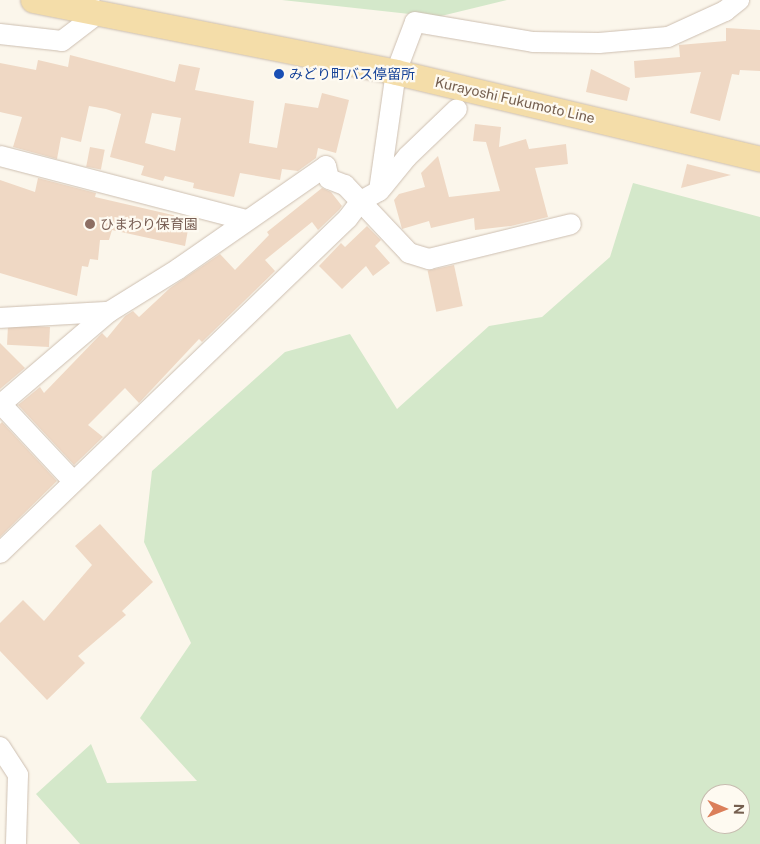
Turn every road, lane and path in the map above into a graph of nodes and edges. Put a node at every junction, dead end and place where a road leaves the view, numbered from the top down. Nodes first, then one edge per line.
1 (33, 0) edge
2 (739, 0) edge
3 (92, 7) edge
4 (0, 34) edge
5 (396, 72) junction
6 (457, 109) dead end
7 (0, 156) edge
8 (760, 159) edge
9 (380, 191) junction
10 (361, 201) junction
11 (245, 220) junction
12 (571, 224) dead end
13 (108, 312) junction
14 (0, 318) edge
15 (0, 404) edge
16 (74, 481) junction
17 (0, 553) edge
18 (0, 747) edge
19 (16, 835) edge
20 (0, 840) edge

1 - 3 main road, Kurayoshi Fukumoto Line
2 - 5 street
3 - 4 street
3 - 5 main road, Kurayoshi Fukumoto Line
5 - 8 main road, Kurayoshi Fukumoto Line
5 - 9 street
6 - 9 street
7 - 11 street
9 - 10 street
10 - 11 street
10 - 12 street
10 - 16 street
11 - 13 street
13 - 14 street
13 - 15 street
15 - 16 street
16 - 17 street
18 - 19 street
19 - 20 street

